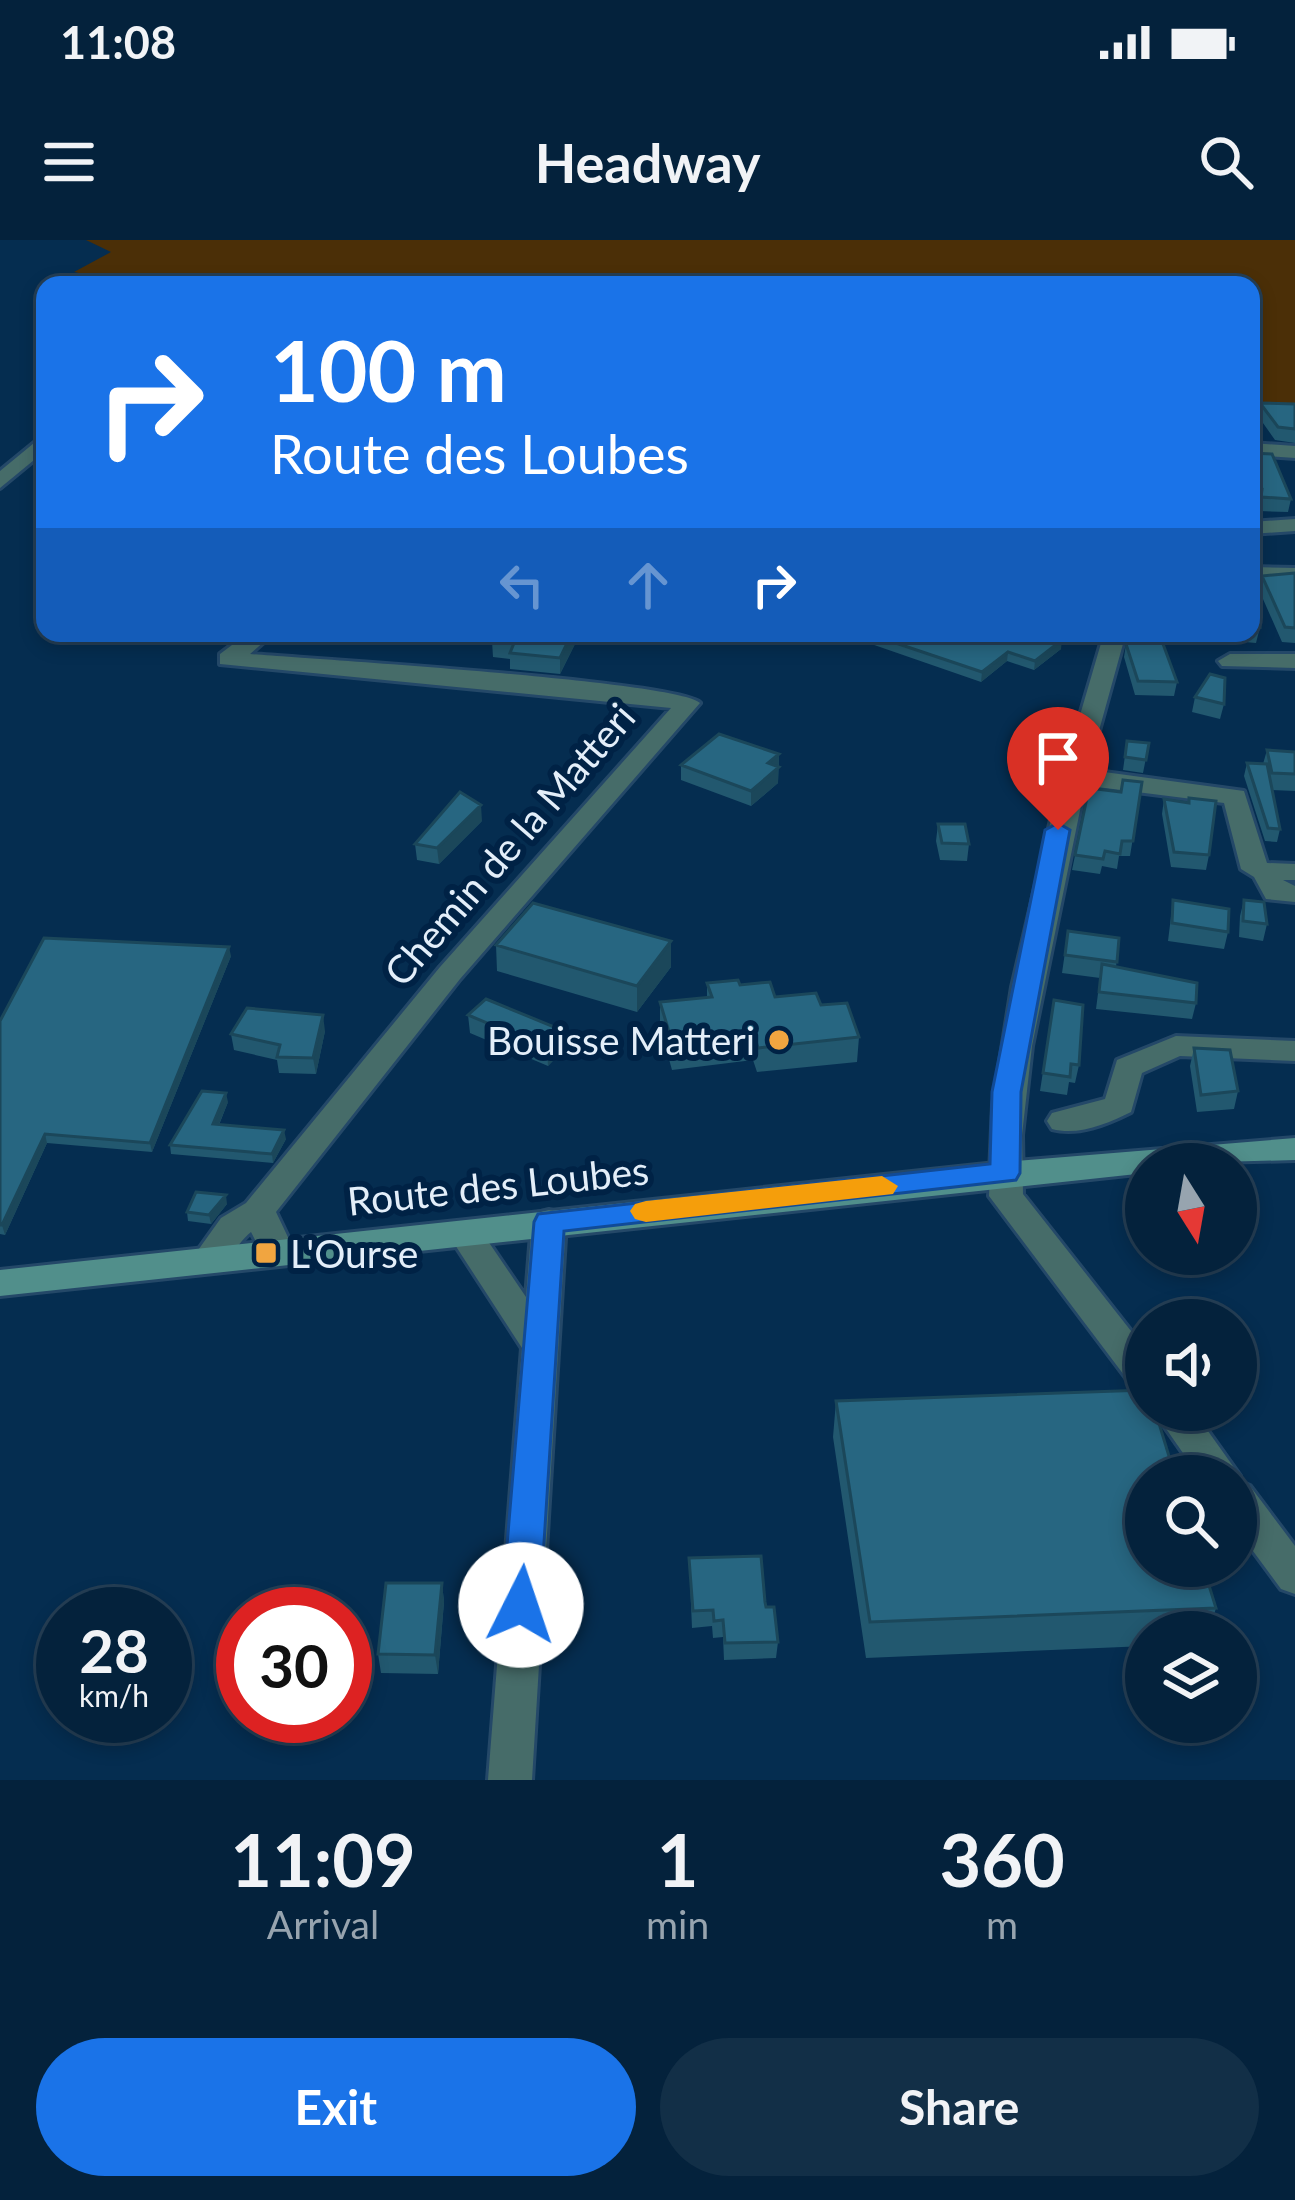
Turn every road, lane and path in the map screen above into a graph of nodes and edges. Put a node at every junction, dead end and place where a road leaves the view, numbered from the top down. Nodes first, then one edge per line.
1 (36, 448) edge
2 (1260, 450) edge
3 (1295, 452) edge
4 (0, 482) edge
5 (1295, 525) edge
6 (1260, 527) edge
7 (1260, 574) edge
8 (1295, 574) edge
9 (250, 642) edge
10 (1111, 642) edge
11 (1230, 661) dead end
12 (1295, 661) edge
13 (1097, 779) dead end
14 (1264, 871) junction
15 (1295, 872) edge
16 (1295, 893) edge
17 (1295, 1051) edge
18 (1063, 1121) dead end
19 (1295, 1149) edge
20 (1005, 1173) junction
21 (257, 1211) junction
22 (549, 1222) junction
23 (463, 1231) junction
24 (278, 1252) junction
25 (208, 1260) junction
26 (0, 1283) edge
27 (538, 1343) junction
28 (1125, 1350) edge
29 (1257, 1525) edge
30 (1295, 1577) edge
31 (509, 1780) edge

1 - 4 street
2 - 3 street
5 - 6 street
7 - 8 street
9 - 21 street, Chemin de la Matteri
10 - 20 street
11 - 12 street
13 - 14 street
14 - 15 street
14 - 16 street
17 - 18 street
19 - 20 main road, Route des Loubes
20 - 22 main road, Route des Loubes
20 - 28 street
21 - 24 street
21 - 25 street, Chemin de la Matteri
22 - 23 main road, Route des Loubes
22 - 27 street
23 - 24 main road, Route des Loubes
23 - 27 street
24 - 25 main road, Route des Loubes
25 - 26 main road, Route des Loubes
27 - 31 street
29 - 30 street

